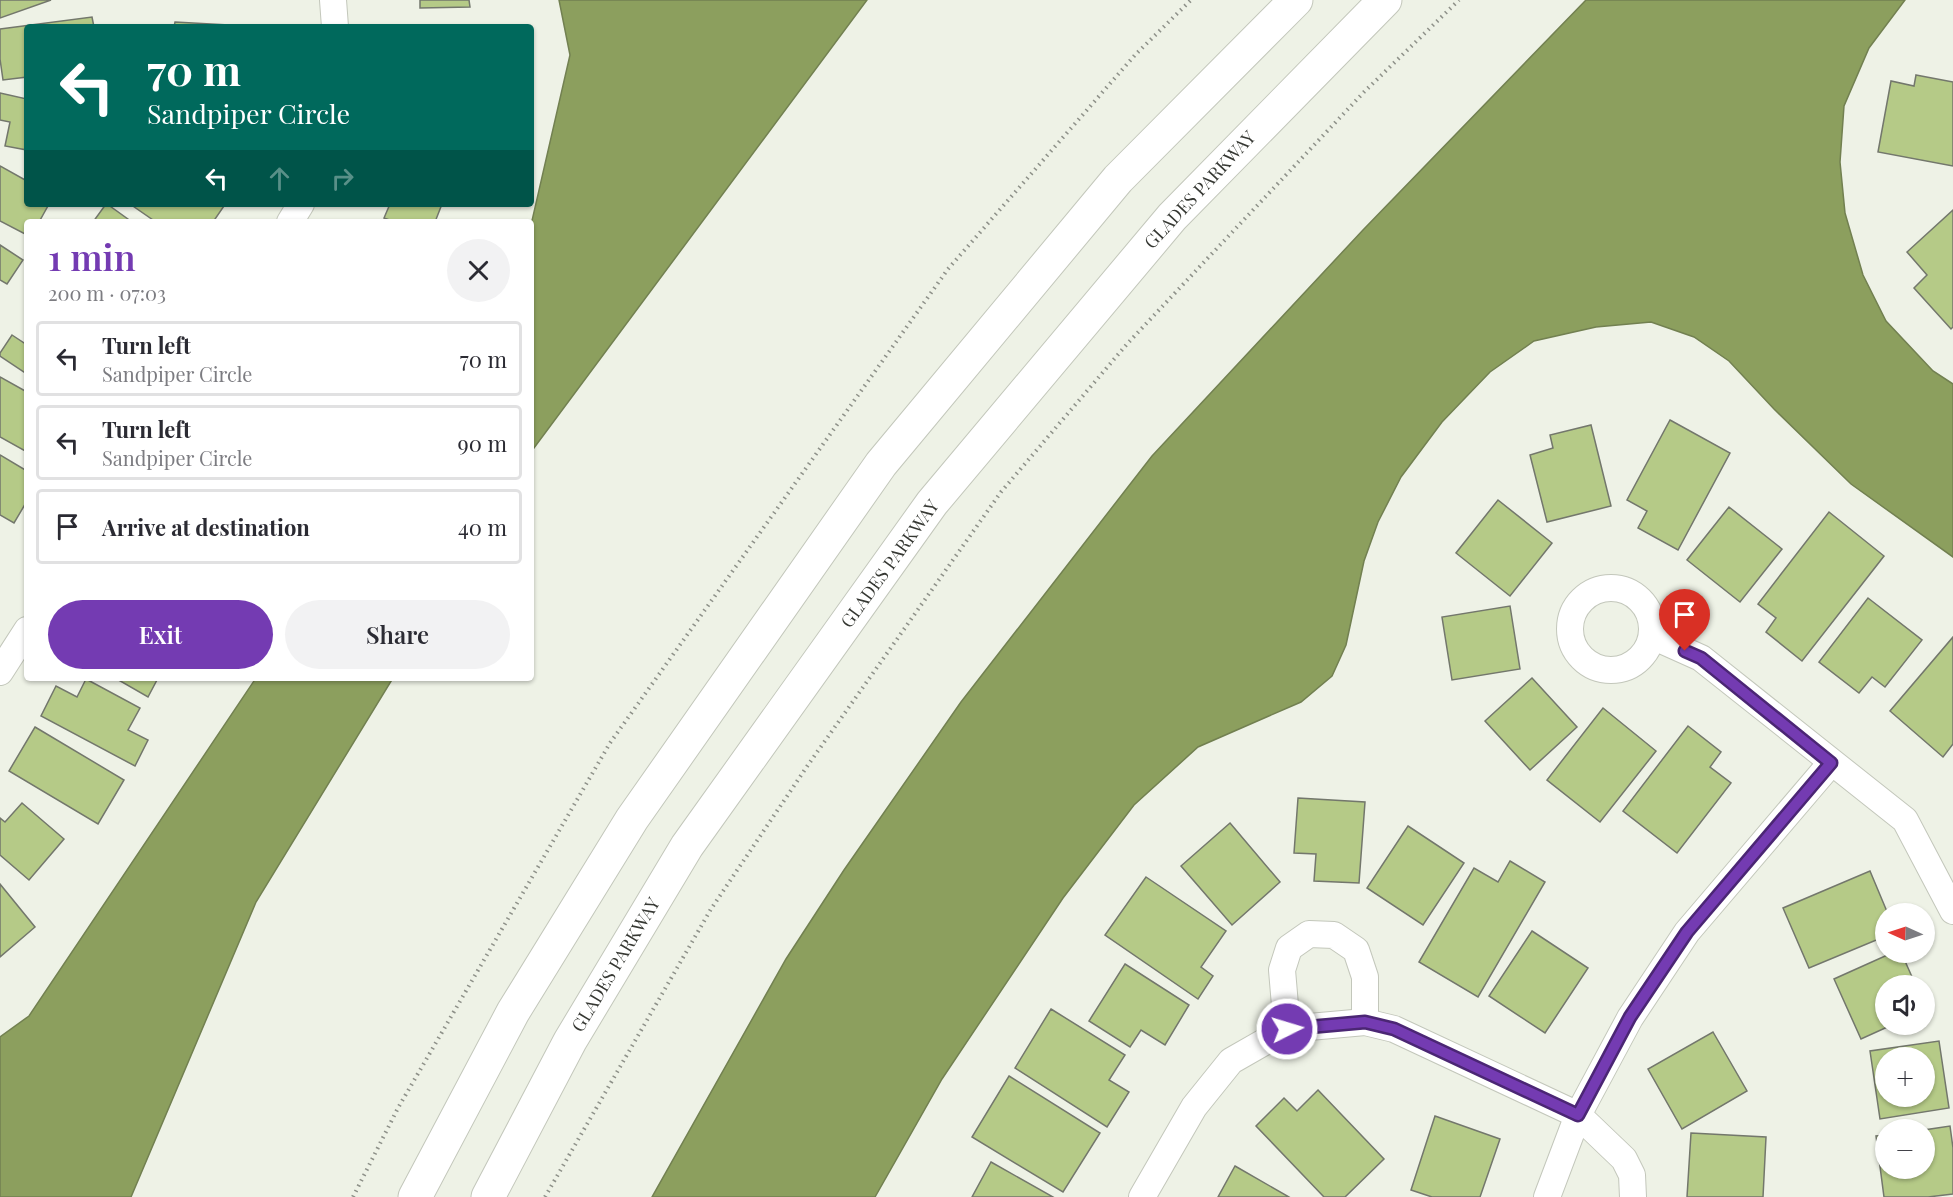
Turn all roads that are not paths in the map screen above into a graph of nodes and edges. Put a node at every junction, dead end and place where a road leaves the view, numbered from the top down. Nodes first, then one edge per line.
1 (333, 0) edge
2 (1296, 0) edge
3 (1385, 0) edge
4 (335, 24) edge
5 (24, 635) edge
6 (1652, 636) dead end
7 (0, 672) edge
8 (1831, 763) junction
9 (1953, 911) edge
10 (1365, 1022) junction
11 (1287, 1029) junction
12 (1578, 1115) junction
13 (415, 1197) edge
14 (488, 1197) edge
15 (1142, 1197) edge
16 (1547, 1197) edge
17 (1633, 1197) edge

1 - 4 street
2 - 13 main road
3 - 14 main road, GLADES PARKWAY
5 - 7 street
6 - 8 street
8 - 9 street
8 - 12 street
10 - 11 street
10 - 11 street
10 - 12 street
11 - 15 street
12 - 16 street
12 - 17 street

